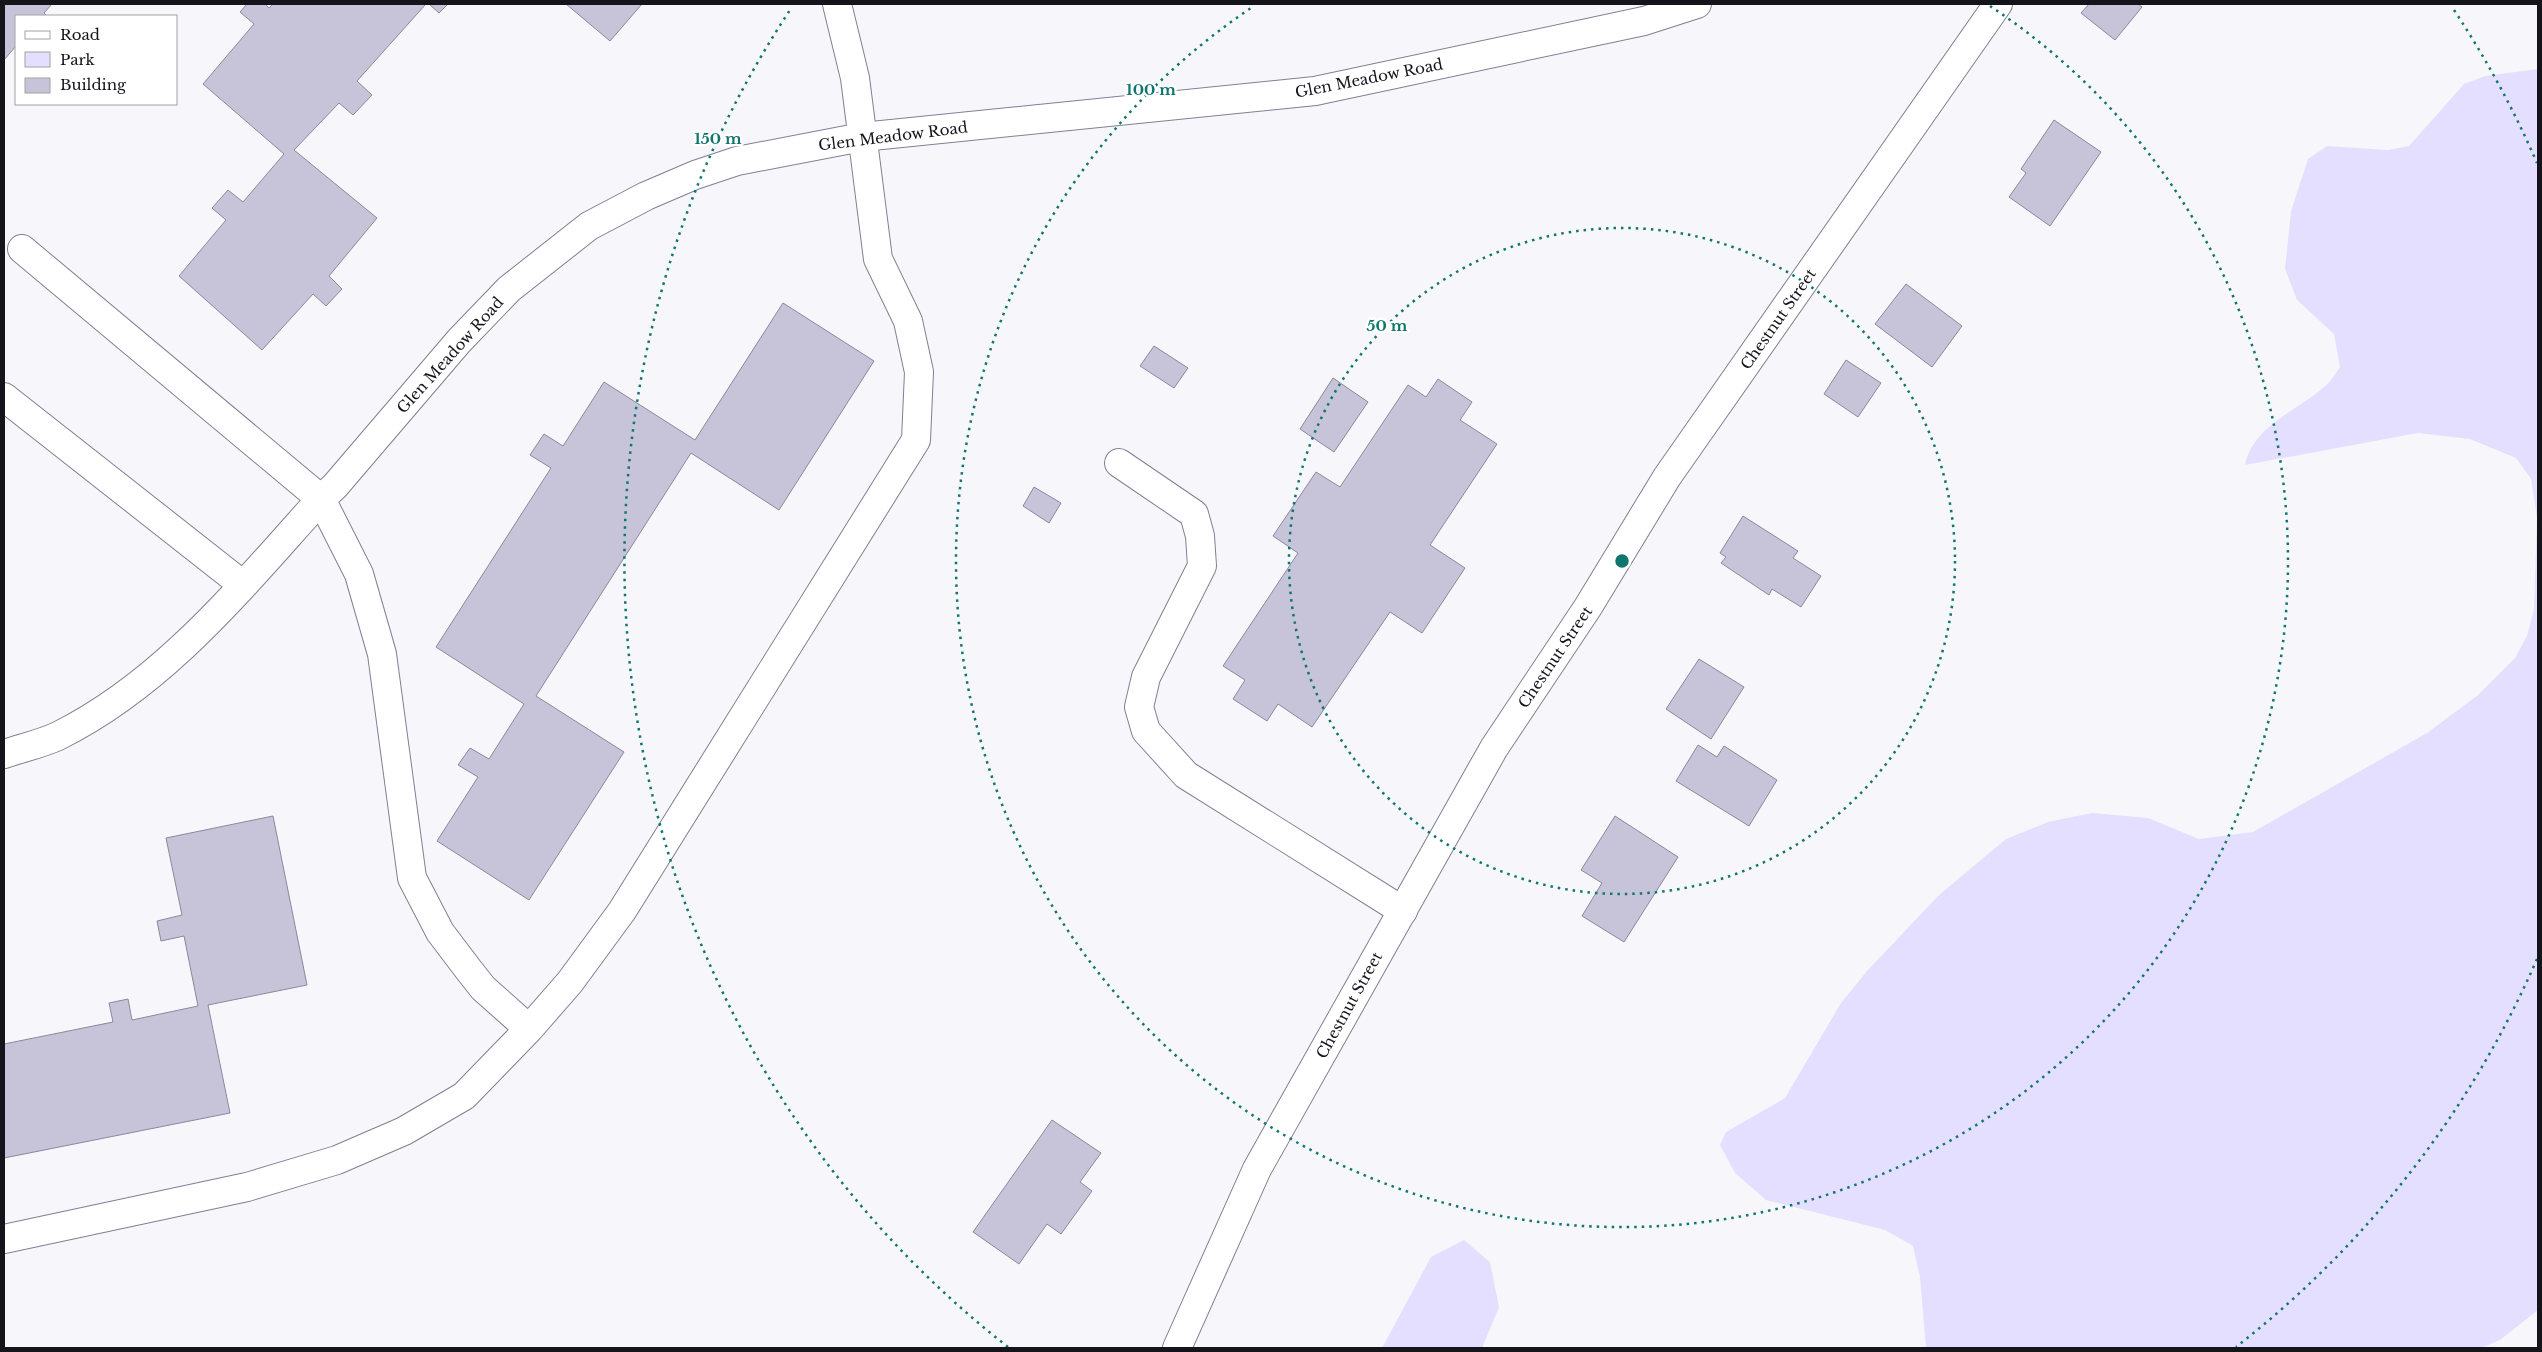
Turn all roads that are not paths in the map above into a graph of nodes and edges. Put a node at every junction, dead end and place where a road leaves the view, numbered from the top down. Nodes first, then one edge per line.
1 (837, 4) edge
2 (1697, 4) edge
3 (1994, 5) edge
4 (862, 137) junction
5 (22, 250) dead end
6 (4, 397) edge
7 (1119, 463) dead end
8 (321, 499) junction
9 (243, 585) junction
10 (4, 754) edge
11 (1403, 911) junction
12 (529, 1029) junction
13 (4, 1239) edge
14 (1177, 1348) edge

1 - 4 street
2 - 4 street, Glen Meadow Road
3 - 11 street, Chestnut Street
4 - 8 street, Glen Meadow Road
4 - 12 street
5 - 8 street
6 - 9 street
7 - 11 street
8 - 9 street, Glen Meadow Road
8 - 12 street
9 - 10 street, Glen Meadow Road
11 - 14 street, Chestnut Street
12 - 13 street

